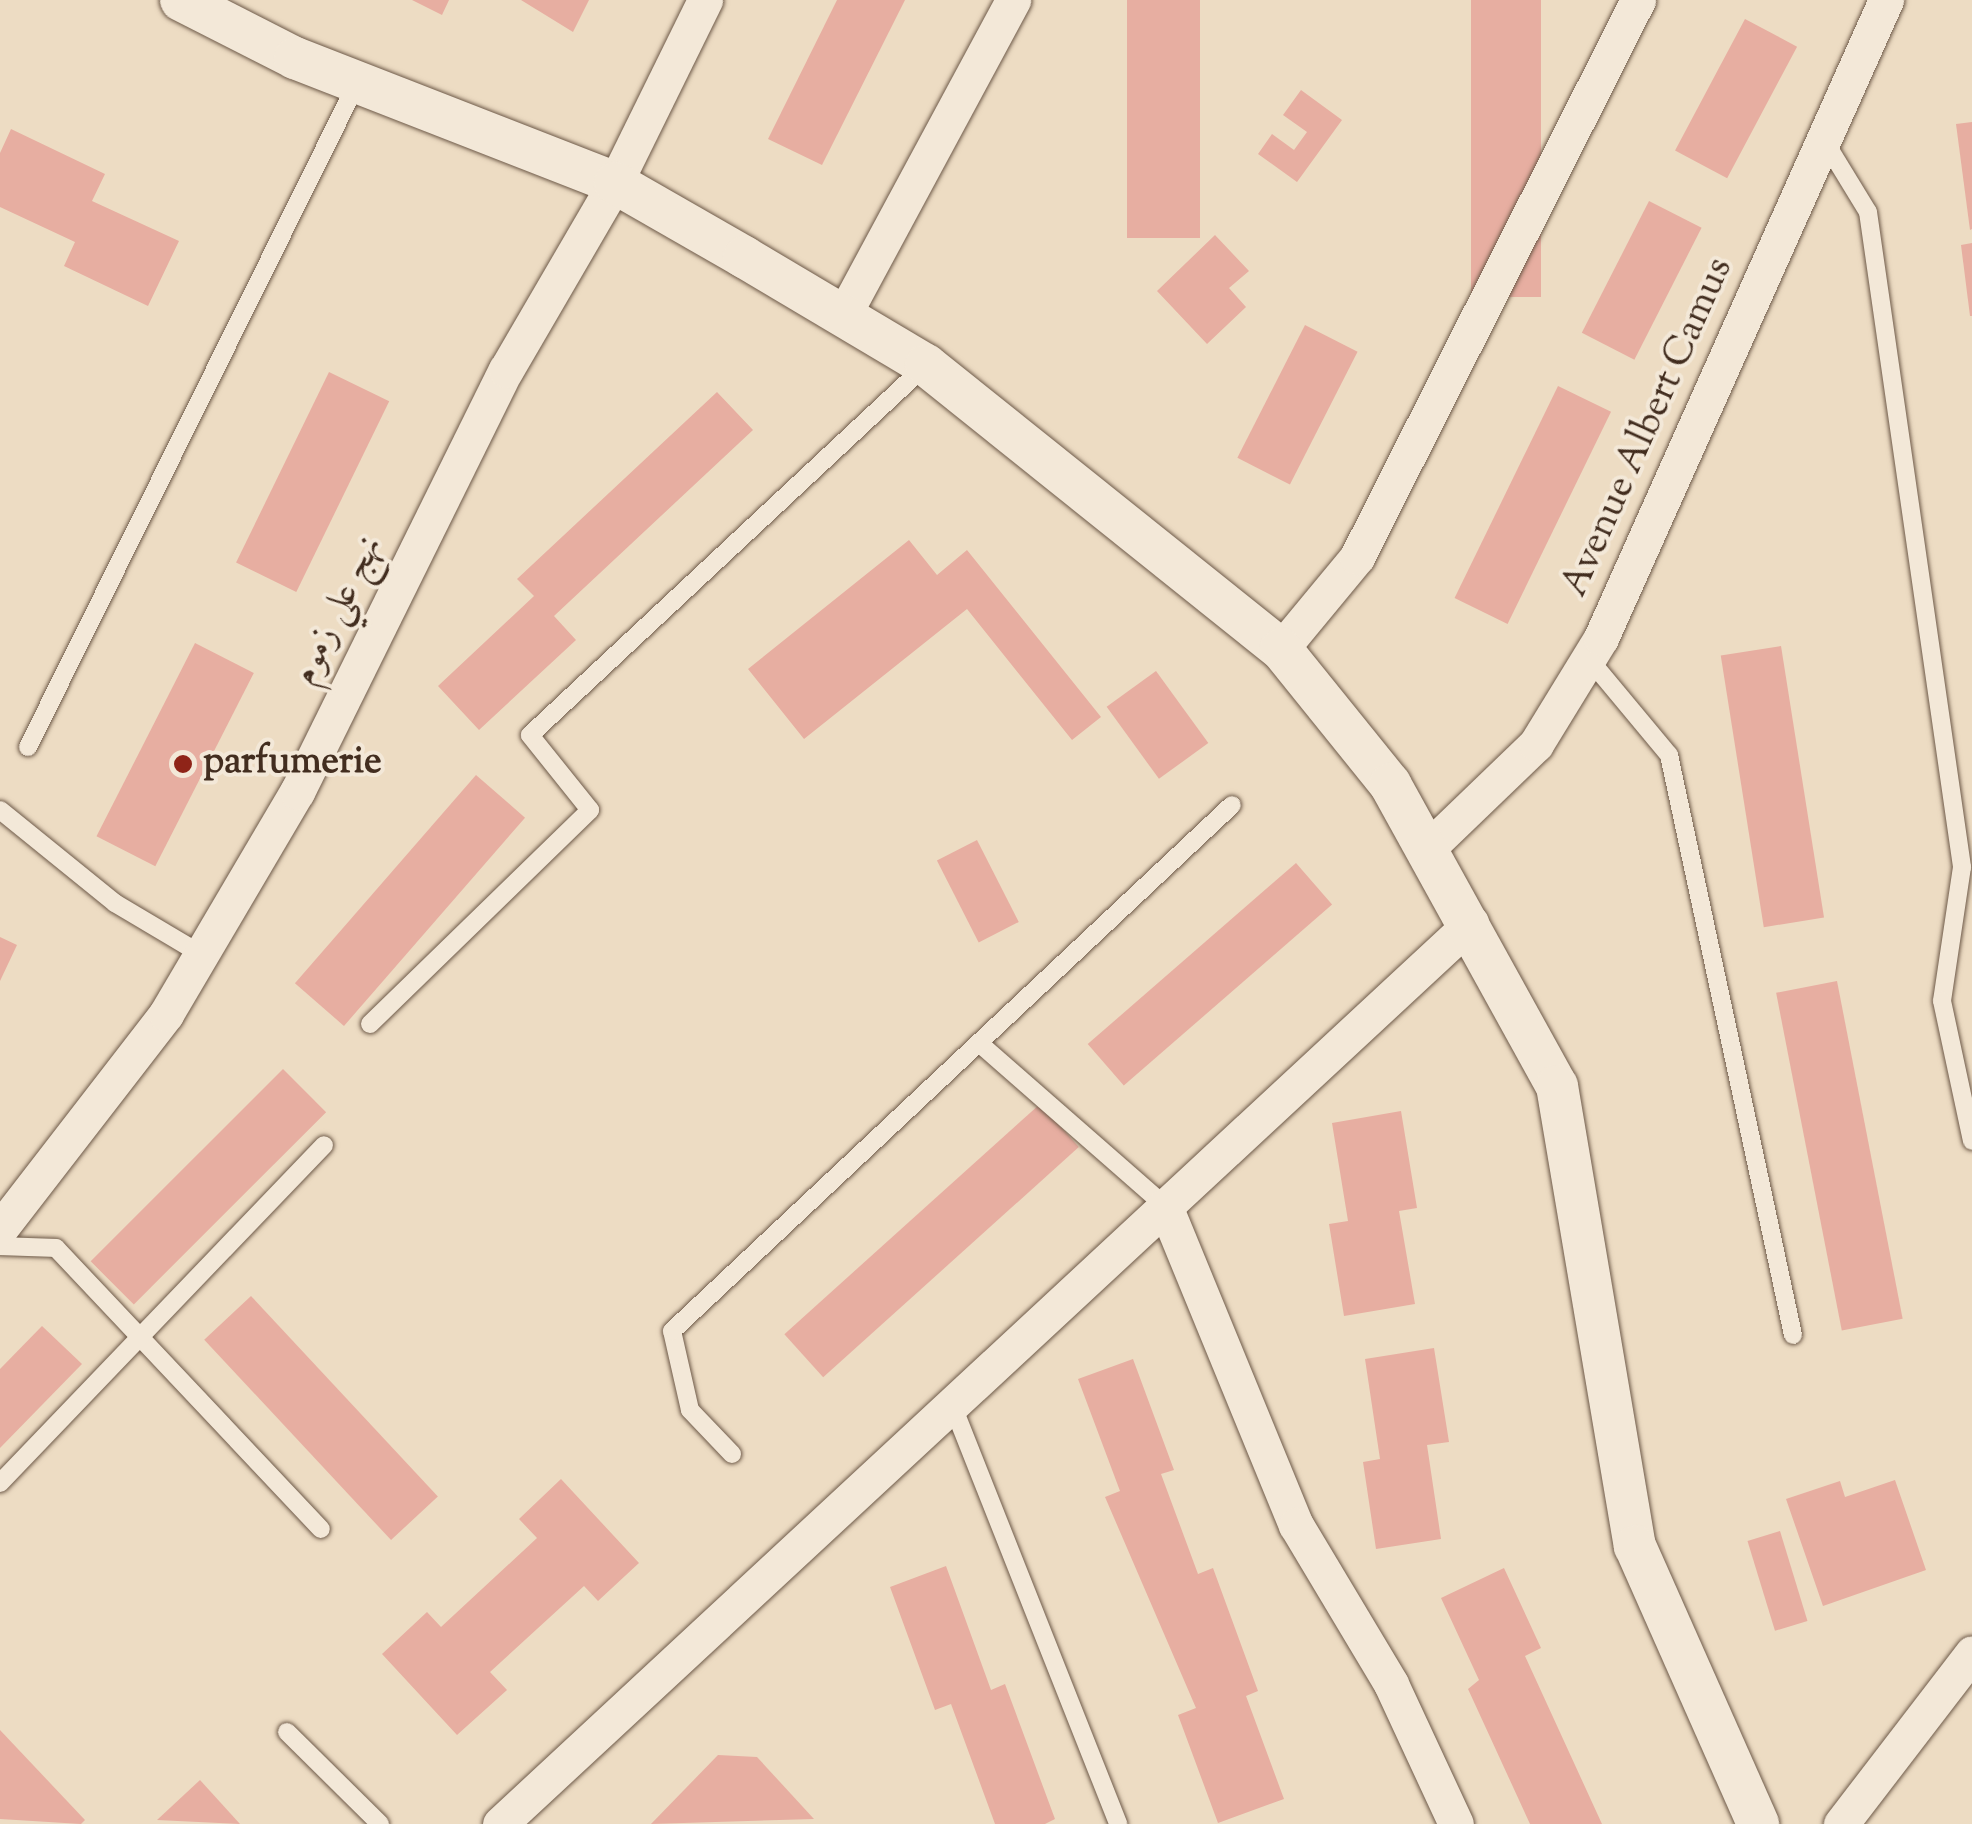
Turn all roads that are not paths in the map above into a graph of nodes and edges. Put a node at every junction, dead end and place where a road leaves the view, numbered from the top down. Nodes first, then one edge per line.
1 (181, 0) edge
2 (704, 0) edge
3 (1013, 0) edge
4 (1638, 0) edge
5 (1886, 0) edge
6 (358, 83) junction
7 (1824, 139) junction
8 (614, 183) junction
9 (843, 316) junction
10 (926, 366) junction
11 (1281, 649) junction
12 (1589, 659) junction
13 (28, 747) dead end
14 (1232, 805) dead end
15 (0, 810) edge
16 (1427, 849) junction
17 (1470, 923) junction
18 (202, 954) junction
19 (370, 1024) dead end
20 (979, 1043) junction
21 (1972, 1141) edge
22 (324, 1145) dead end
23 (1165, 1206) junction
24 (0, 1229) edge
25 (0, 1246) edge
26 (1793, 1335) dead end
27 (140, 1337) junction
28 (952, 1404) junction
29 (732, 1454) dead end
30 (0, 1483) edge
31 (321, 1529) dead end
32 (1967, 1673) edge
33 (287, 1732) dead end
34 (380, 1824) edge
35 (500, 1824) edge
36 (1118, 1824) edge
37 (1456, 1824) edge
38 (1758, 1824) edge
39 (1841, 1824) edge

1 - 6 street
2 - 8 street, نهج علي زموم
3 - 9 street
4 - 11 street
5 - 7 street, Avenue Albert Camus
6 - 8 street
6 - 13 lane
7 - 12 street, Avenue Albert Camus
7 - 21 lane
8 - 9 street
8 - 18 street, نهج علي زموم
9 - 10 street
10 - 11 street
10 - 19 lane
11 - 16 street
12 - 16 street, Avenue Albert Camus
12 - 26 lane
14 - 20 lane
15 - 18 lane
16 - 17 street
17 - 23 street
17 - 38 street
18 - 24 street, نهج علي زموم
20 - 23 lane
20 - 29 lane
22 - 27 lane
23 - 28 street
23 - 37 street
25 - 27 lane
27 - 30 lane
27 - 31 lane
28 - 35 street
28 - 36 lane
32 - 39 street
33 - 34 lane

